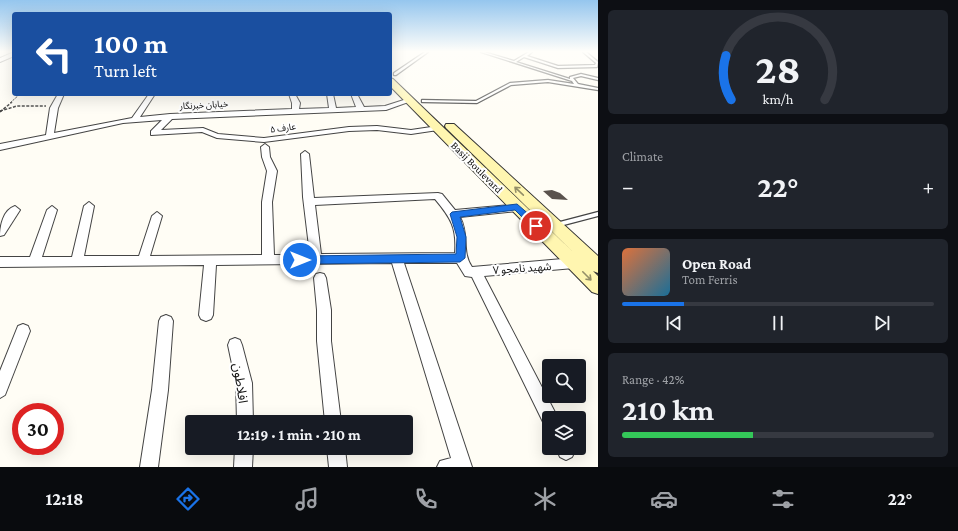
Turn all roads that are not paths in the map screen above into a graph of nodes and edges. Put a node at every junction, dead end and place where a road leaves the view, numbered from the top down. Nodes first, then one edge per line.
1 (392, 74) edge
2 (551, 74) edge
3 (598, 79) edge
4 (571, 80) junction
5 (577, 85) junction
6 (598, 89) edge
7 (60, 96) edge
8 (151, 96) edge
9 (293, 96) edge
10 (330, 96) edge
11 (355, 96) edge
12 (416, 101) junction
13 (360, 109) junction
14 (333, 110) junction
15 (295, 111) junction
16 (170, 116) junction
17 (135, 119) junction
18 (438, 128) junction
19 (50, 135) junction
20 (0, 147) edge
21 (265, 147) dead end
22 (305, 154) dead end
23 (310, 202) junction
24 (89, 206) dead end
25 (517, 207) junction
26 (15, 210) dead end
27 (52, 210) dead end
28 (455, 214) junction
29 (598, 214) edge
30 (157, 216) dead end
31 (555, 225) junction
32 (0, 232) edge
33 (460, 258) junction
34 (397, 259) junction
35 (210, 260) junction
36 (268, 260) junction
37 (316, 260) junction
38 (77, 261) junction
39 (143, 261) junction
40 (0, 262) edge
41 (34, 262) junction
42 (574, 264) junction
43 (598, 266) edge
44 (472, 271) junction
45 (320, 278) dead end
46 (598, 287) edge
47 (206, 315) dead end
48 (166, 321) dead end
49 (24, 331) dead end
50 (235, 345) dead end
51 (0, 390) edge
52 (546, 411) edge
53 (245, 415) edge
54 (332, 415) edge
55 (244, 455) edge
56 (337, 455) edge
57 (150, 467) edge
58 (243, 467) edge
59 (338, 467) edge
60 (457, 467) edge

1 - 12 main road, Basij Boulevard
2 - 4 lane
3 - 4 lane
4 - 5 lane
5 - 6 lane
5 - 12 lane
7 - 19 street
8 - 17 street
9 - 15 street
10 - 14 street
11 - 13 street
12 - 13 street, خیابان خبرنگار
12 - 18 main road, Basij Boulevard
31 -> 12 main road, Basij Boulevard
13 - 14 street, خیابان خبرنگار
14 - 15 street, خیابان خبرنگار
15 - 16 street, خیابان خبرنگار
16 - 17 street, خیابان خبرنگار
16 - 18 street, عارف ۵
17 - 19 street, خیابان خبرنگار
18 - 25 main road, Basij Boulevard
19 - 20 street, خیابان خبرنگار
21 - 36 street
22 - 23 street
23 - 28 street
23 - 37 street
24 - 38 street
25 - 28 street
25 - 42 main road, Basij Boulevard
26 - 32 street
27 - 41 street
28 - 33 street
29 - 31 lane
30 - 39 street
31 - 43 main road, Basij Boulevard
33 - 34 street
33 - 44 street
34 - 37 street
34 - 60 street
35 - 36 street
35 - 39 street
35 - 47 street
36 - 37 street
38 - 39 street
38 - 41 street
40 - 41 street
42 - 44 street, شهید نامجو ۷
42 -> 46 main road, Basij Boulevard
44 - 52 street
45 - 54 street
48 - 57 street
49 - 51 street
50 - 53 street, افلاطون
55 - 58 street
56 - 59 street

